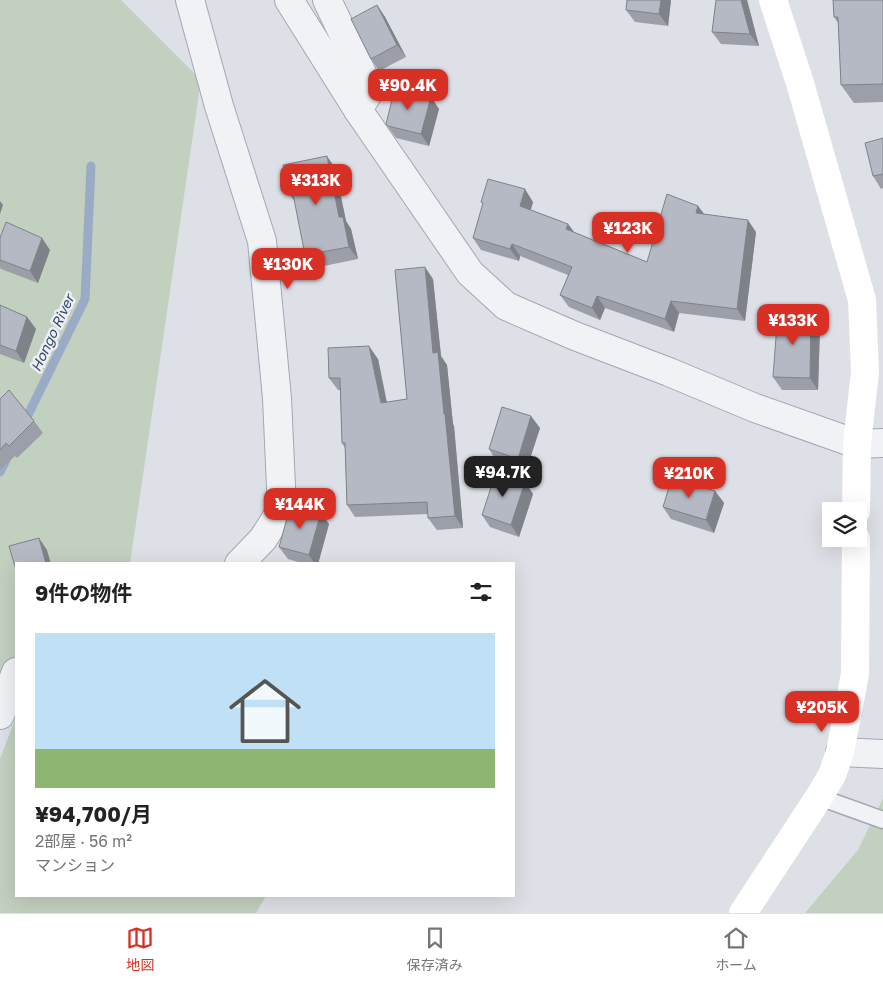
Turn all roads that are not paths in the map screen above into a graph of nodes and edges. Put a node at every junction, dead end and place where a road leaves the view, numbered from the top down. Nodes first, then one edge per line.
1 (190, 0) edge
2 (289, 0) edge
3 (326, 0) edge
4 (773, 0) edge
5 (358, 110) junction
6 (870, 444) edge
7 (858, 502) edge
8 (856, 547) edge
9 (241, 562) edge
10 (15, 675) edge
11 (0, 715) edge
12 (840, 752) junction
13 (883, 754) edge
14 (819, 797) junction
15 (883, 820) edge
16 (743, 913) edge

1 - 9 street
2 - 5 street
3 - 5 street
4 - 6 street
5 - 6 street
6 - 7 street
8 - 12 street
10 - 11 street
12 - 13 street
12 - 14 street
14 - 15 lane
14 - 16 street

